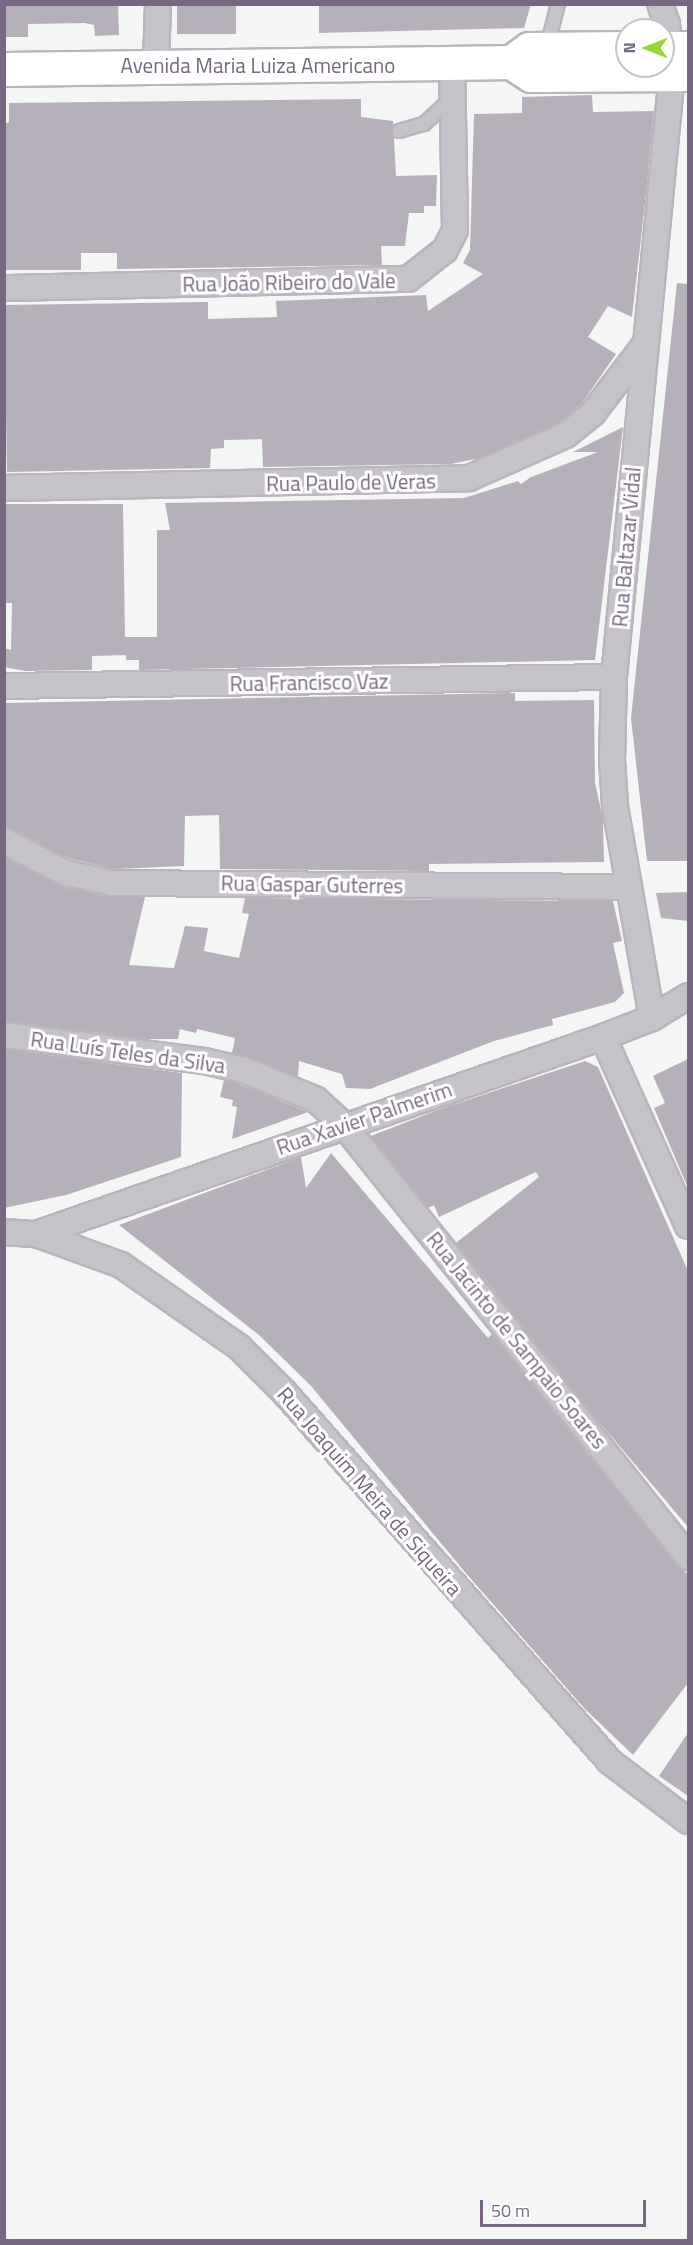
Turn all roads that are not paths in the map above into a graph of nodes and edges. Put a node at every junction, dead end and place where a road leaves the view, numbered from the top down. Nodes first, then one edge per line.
1 (158, 4) edge
2 (558, 4) edge
3 (660, 4) edge
4 (547, 48) junction
5 (615, 48) edge
6 (676, 58) edge
7 (511, 62) junction
8 (452, 63) junction
9 (156, 64) junction
10 (4, 69) edge
11 (452, 98) junction
12 (399, 131) dead end
13 (4, 288) edge
14 (646, 343) junction
15 (4, 488) edge
16 (614, 677) junction
17 (4, 686) edge
18 (4, 841) edge
19 (628, 887) junction
20 (688, 996) edge
21 (652, 1018) junction
22 (4, 1035) edge
23 (603, 1037) junction
24 (343, 1124) junction
25 (688, 1226) edge
26 (4, 1232) edge
27 (36, 1234) junction
28 (688, 1557) edge
29 (688, 1821) edge

1 - 9 street
2 - 4 lane
3 - 6 street, Rua Baltazar Vidal
4 - 5 main road, Avenida Maria Luiza Americano
4 - 7 main road, Avenida Maria Luiza Americano
6 - 7 main road, Avenida Maria Luiza Americano
6 - 14 street, Rua Baltazar Vidal
7 - 8 main road, Avenida Maria Luiza Americano
8 - 9 main road, Avenida Maria Luiza Americano
8 - 11 street, Rua João Ribeiro do Vale
9 - 10 main road, Avenida Maria Luiza Americano
11 - 12 lane
11 - 13 street, Rua João Ribeiro do Vale
14 - 15 street, Rua Paulo de Veras
14 - 16 street, Rua Baltazar Vidal
16 - 17 street, Rua Francisco Vaz
16 - 19 street, Rua Baltazar Vidal
18 - 19 street, Rua Gaspar Guterres
19 - 21 street, Rua Baltazar Vidal
20 - 21 street, Rua Xavier Palmerim
21 - 23 street, Rua Xavier Palmerim
22 - 24 street, Rua Luís Teles da Silva
23 - 24 street, Rua Xavier Palmerim
23 - 25 street
24 - 27 street, Rua Xavier Palmerim
24 - 28 street, Rua Jacinto de Sampaio Soares
26 - 27 street, Rua Joaquim Meira de Siqueira
27 - 29 street, Rua Joaquim Meira de Siqueira

